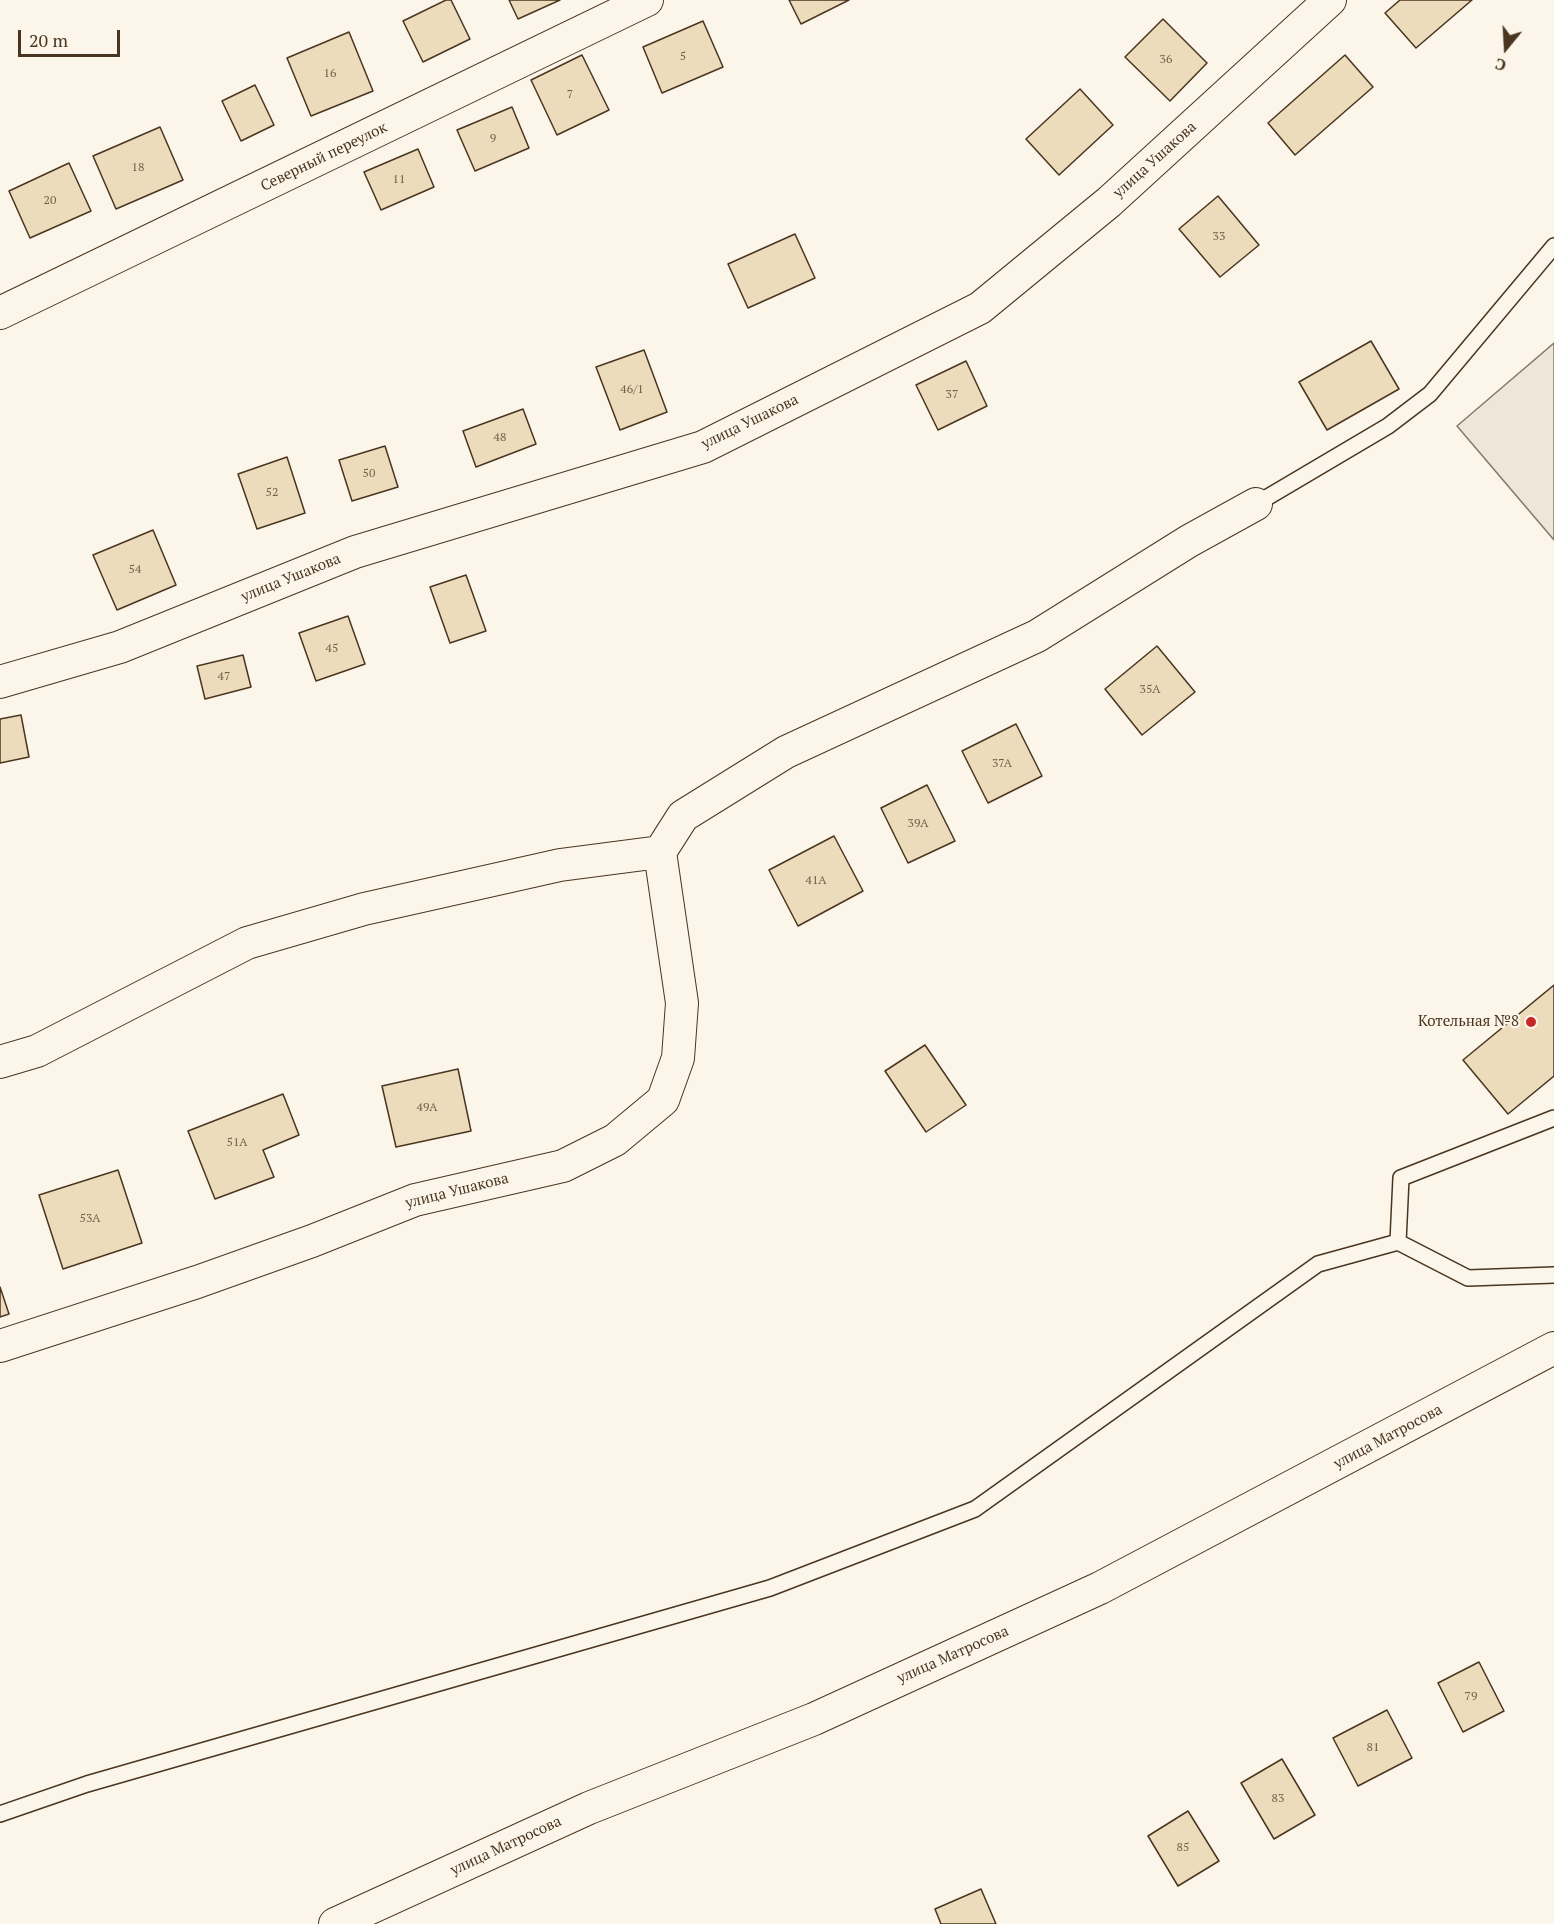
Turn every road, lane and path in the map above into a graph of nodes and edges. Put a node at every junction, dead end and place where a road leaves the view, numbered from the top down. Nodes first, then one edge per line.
1 (647, 0) edge
2 (1330, 0) edge
3 (1554, 246) edge
4 (0, 313) edge
5 (1256, 504) joint
6 (0, 682) edge
7 (660, 852) junction
8 (0, 1062) edge
9 (1554, 1118) edge
10 (1398, 1242) junction
11 (1554, 1275) edge
12 (0, 1346) edge
13 (1554, 1348) edge
14 (0, 1814) edge
15 (335, 1924) edge

1 - 4 street, Северный переулок
2 - 6 street, улица Ушакова
3 - 5 lane
5 - 7 street
7 - 8 street
7 - 12 street, улица Ушакова
9 - 10 lane
10 - 11 lane
10 - 14 lane
13 - 15 street, улица Матросова

